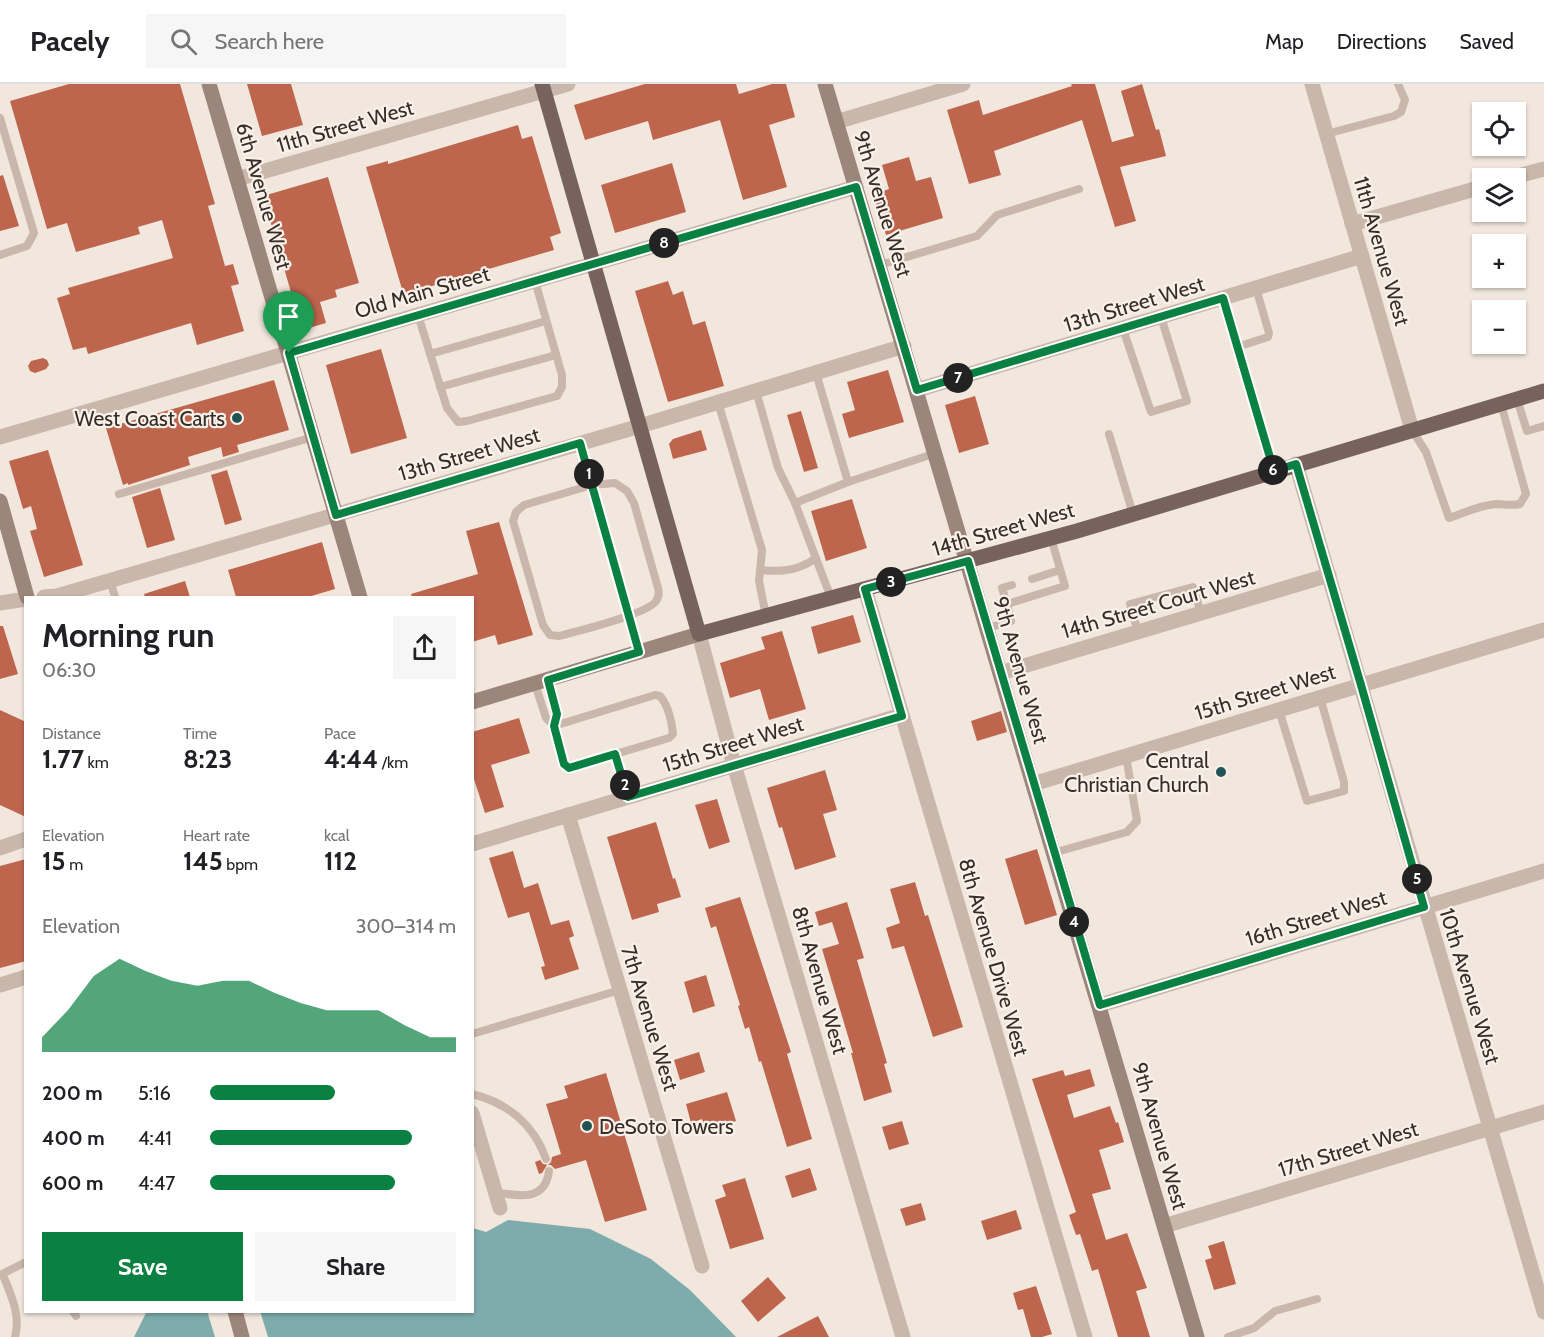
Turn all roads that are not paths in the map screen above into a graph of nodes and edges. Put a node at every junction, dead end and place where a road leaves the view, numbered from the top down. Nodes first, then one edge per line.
1 (209, 84) edge
2 (568, 84) edge
3 (825, 84) edge
4 (963, 84) edge
5 (1312, 84) edge
6 (1398, 84) edge
7 (543, 88) edge
8 (0, 118) edge
9 (837, 122) junction
10 (1326, 134) junction
11 (1544, 169) edge
12 (1526, 174) edge
13 (237, 179) junction
14 (856, 187) junction
15 (1079, 189) dead end
16 (1472, 190) edge
17 (1352, 224) junction
18 (0, 255) edge
19 (1362, 256) junction
20 (594, 264) junction
21 (880, 265) junction
22 (535, 281) junction
23 (1257, 288) junction
24 (1223, 298) junction
25 (417, 315) junction
26 (1161, 317) junction
27 (546, 321) junction
28 (1123, 329) junction
29 (904, 346) junction
30 (1237, 347) junction
31 (289, 353) junction
32 (430, 354) junction
33 (556, 355) junction
34 (816, 373) junction
35 (440, 387) junction
36 (917, 390) junction
37 (756, 391) junction
38 (1544, 392) edge
39 (1517, 399) junction
40 (718, 402) junction
41 (1502, 404) junction
42 (640, 426) junction
43 (1544, 426) edge
44 (1412, 430) junction
45 (1109, 434) dead end
46 (0, 437) edge
47 (313, 437) junction
48 (580, 443) junction
49 (936, 453) junction
50 (1296, 464) junction
51 (1274, 471) junction
52 (848, 482) junction
53 (592, 485) junction
54 (119, 494) dead end
55 (0, 501) edge
56 (795, 503) junction
57 (1133, 514) junction
58 (336, 515) junction
59 (3, 527) edge
60 (1051, 538) junction
61 (816, 558) junction
62 (968, 561) junction
63 (760, 570) junction
64 (1060, 570) junction
65 (1329, 576) junction
66 (1032, 579) dead end
67 (110, 580) junction
68 (1012, 585) dead end
69 (865, 589) junction
70 (357, 595) edge
71 (25, 596) edge
72 (57, 596) edge
73 (115, 596) edge
74 (24, 598) edge
75 (831, 598) junction
76 (0, 603) edge
77 (1006, 604) junction
78 (1201, 614) junction
79 (629, 616) junction
80 (766, 616) junction
81 (988, 628) junction
82 (1544, 630) edge
83 (1138, 632) junction
84 (699, 634) junction
85 (639, 652) junction
86 (1000, 673) junction
87 (541, 682) junction
88 (1361, 685) junction
89 (1320, 697) junction
90 (474, 701) edge
91 (1279, 710) junction
92 (902, 716) junction
93 (554, 726) junction
94 (615, 754) junction
95 (1126, 756) junction
96 (734, 765) junction
97 (1033, 784) junction
98 (628, 797) junction
99 (568, 815) junction
100 (24, 840) edge
101 (474, 843) edge
102 (0, 848) edge
103 (1053, 853) junction
104 (1544, 871) edge
105 (1424, 907) junction
106 (24, 979) edge
107 (0, 985) edge
108 (620, 990) junction
109 (1100, 1005) junction
110 (474, 1033) edge
111 (474, 1095) edge
112 (1544, 1112) edge
113 (474, 1120) edge
114 (1490, 1128) junction
115 (546, 1159) dead end
116 (549, 1171) dead end
117 (495, 1192) junction
118 (500, 1209) dead end
119 (1164, 1226) junction
120 (24, 1263) edge
121 (702, 1266) dead end
122 (2, 1275) edge
123 (1317, 1299) dead end
124 (1544, 1312) edge
125 (236, 1313) edge
126 (15, 1337) edge
127 (242, 1337) edge
128 (903, 1337) edge
129 (1084, 1337) edge
130 (1197, 1337) edge
131 (1228, 1337) edge

1 - 13 street, 6th Avenue West
2 - 7 street, 11th Street West
3 - 9 street, 9th Avenue West
4 - 9 street
5 - 10 street, 11th Avenue West
6 - 10 lane
7 - 13 street, 11th Street West
7 - 20 main road
8 - 18 lane
9 - 14 street, 9th Avenue West
10 - 17 street, 11th Avenue West
11 - 12 street
13 - 31 street, 6th Avenue West
14 - 20 street, Old Main Street
14 - 21 street, 9th Avenue West
15 - 21 lane
16 - 17 street
17 - 19 street, 11th Avenue West
19 - 23 street, 13th Street West
19 - 44 street, 11th Avenue West
20 - 22 street, Old Main Street
20 - 42 main road
21 - 29 street, 9th Avenue West
22 - 25 street, Old Main Street
22 - 27 lane
23 - 24 street, 13th Street West
23 - 30 lane
24 - 26 street, 13th Street West
24 - 30 lane
25 - 31 street, Old Main Street
25 - 32 lane
26 - 28 street, 13th Street West
26 - 28 lane
27 - 32 lane
27 - 33 lane
28 - 36 street, 13th Street West
29 - 34 street, 13th Street West
29 - 36 street, 9th Avenue West
30 - 51 lane
31 - 46 street, Old Main Street
31 - 47 street, 6th Avenue West
32 - 35 lane
33 - 35 lane
33 - 35 lane
34 - 37 street, 13th Street West
34 - 52 lane
36 - 49 street, 9th Avenue West
37 - 40 street, 13th Street West
37 - 56 lane
38 - 39 main road, 14th Street West
39 - 41 main road, 14th Street West
39 - 43 lane
40 - 42 street, 13th Street West
40 - 63 lane
41 - 44 main road, 14th Street West
41 - 44 lane
42 - 48 street, 13th Street West
42 - 84 main road
44 - 50 main road, 14th Street West
45 - 57 lane
47 - 54 lane
47 - 58 street, 6th Avenue West
48 - 53 lane
48 - 58 street, 13th Street West
49 - 52 lane
49 - 62 street, 9th Avenue West
50 - 51 main road, 14th Street West
50 - 65 street, 10th Avenue West
51 - 57 main road, 14th Street West
52 - 56 lane
53 - 79 lane
53 - 79 lane
53 - 79 lane
55 - 59 street
56 - 61 lane
57 - 60 main road, 14th Street West
58 - 67 street, 13th Street West
58 - 70 street, 6th Avenue West
59 - 71 street
60 - 62 main road, 14th Street West
60 - 64 lane
61 - 63 lane
61 - 75 lane
62 - 69 main road, 14th Street West
62 - 81 street, 9th Avenue West
63 - 80 lane
64 - 66 lane
64 - 77 lane
65 - 78 street, 14th Street Court West
65 - 88 street, 10th Avenue West
67 - 72 street, 13th Street West
67 - 73 lane
68 - 77 lane
69 - 75 main road, 14th Street West
69 - 92 street, 8th Avenue Drive West
74 - 76 street
75 - 80 main road, 14th Street West
77 - 81 lane
78 - 83 street, 14th Street Court West
78 - 83 lane
79 - 85 lane
80 - 84 main road, 14th Street West
81 - 86 street, 9th Avenue West
82 - 88 street, 15th Street West
83 - 86 street, 14th Street Court West
84 - 85 street, 14th Street West
84 - 96 street, 8th Avenue West
85 - 87 street, 14th Street West
86 - 97 street, 9th Avenue West
87 - 90 street, 14th Street West
87 - 93 lane
87 - 93 lane
88 - 89 street, 15th Street West
88 - 105 street, 10th Avenue West
89 - 91 street, 15th Street West
89 - 91 lane
91 - 95 street, 15th Street West
92 - 96 street, 15th Street West
92 - 129 street, 8th Avenue Drive West
93 - 94 lane
93 - 94 lane
94 - 98 lane
95 - 97 street, 15th Street West
95 - 103 lane
96 - 98 street, 15th Street West
96 - 128 street, 8th Avenue West
97 - 103 street, 9th Avenue West
98 - 99 street, 15th Street West
99 - 101 street, 15th Street West
99 - 108 street, 7th Avenue West
100 - 102 street
103 - 109 street, 9th Avenue West
104 - 105 street, 16th Street West
105 - 109 street, 16th Street West
105 - 114 street, 10th Avenue West
106 - 107 street
108 - 110 lane
108 - 121 street, 7th Avenue West
109 - 119 street, 9th Avenue West
111 - 115 lane
112 - 114 street, 17th Street West
113 - 117 street
114 - 119 street, 17th Street West
114 - 124 street, 10th Avenue West
116 - 117 lane
117 - 118 street
119 - 130 street, 9th Avenue West
120 - 122 lane
122 - 126 lane
123 - 131 lane
125 - 127 street

